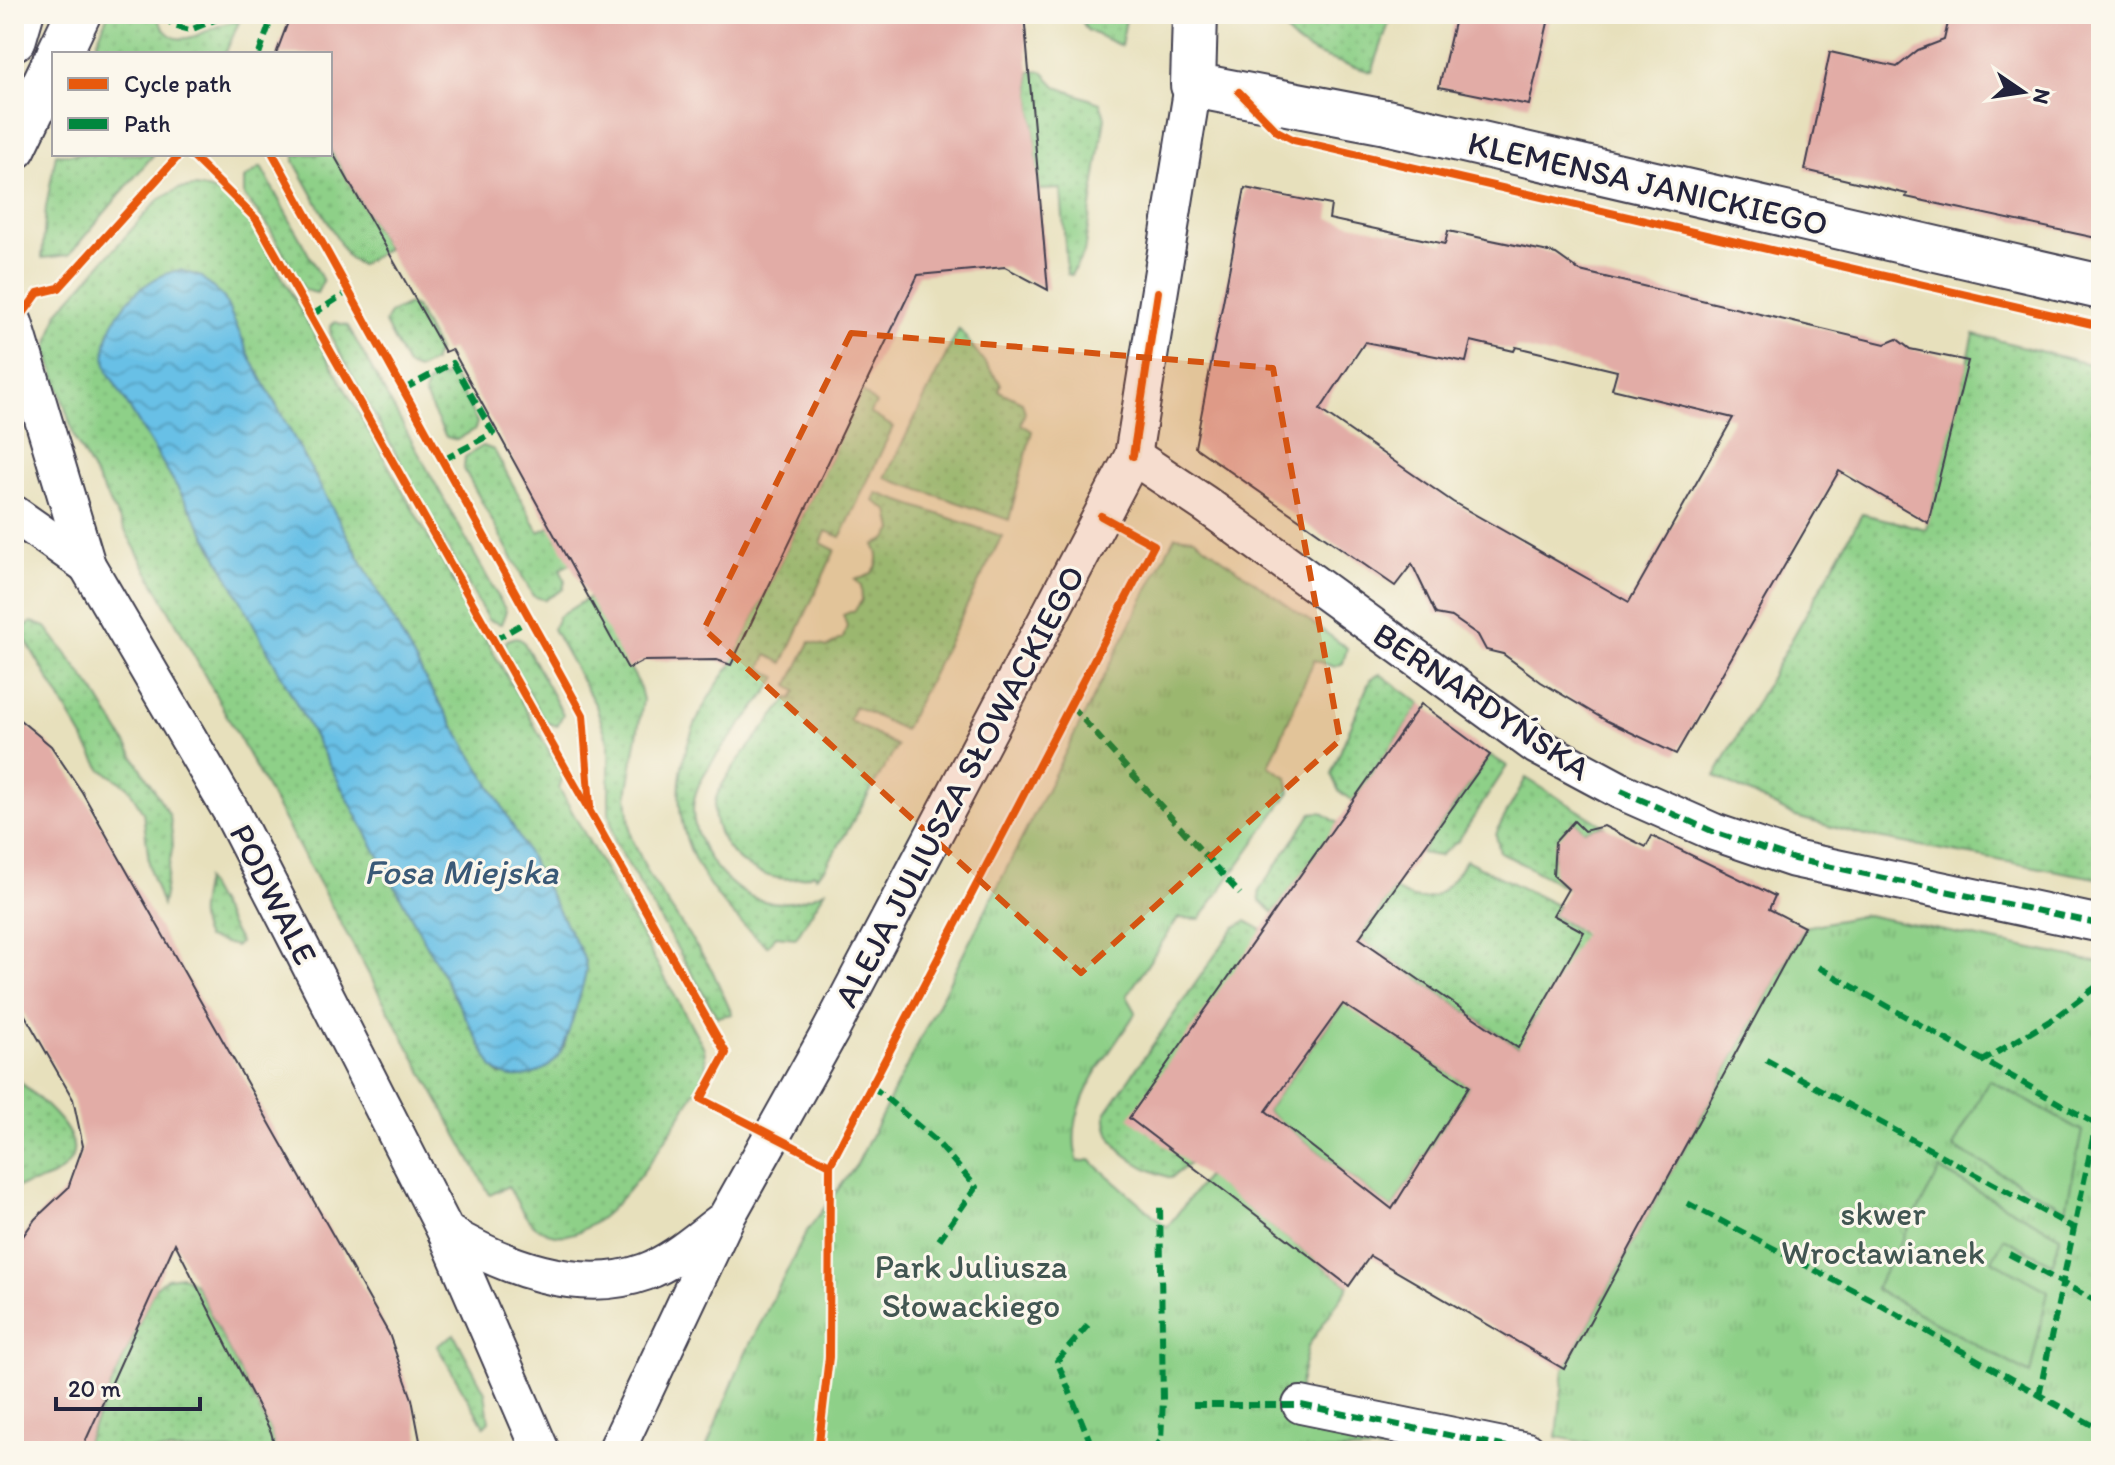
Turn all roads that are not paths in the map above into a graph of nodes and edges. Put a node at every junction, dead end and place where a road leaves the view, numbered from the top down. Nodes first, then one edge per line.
1 (21, 14) edge
2 (78, 14) edge
3 (1195, 14) edge
4 (14, 38) edge
5 (60, 52) edge
6 (52, 68) edge
7 (1193, 85) junction
8 (14, 147) edge
9 (2101, 287) edge
10 (14, 323) edge
11 (1133, 456) junction
12 (14, 514) edge
13 (87, 565) junction
14 (2101, 924) edge
15 (726, 1218) junction
16 (446, 1232) junction
17 (1301, 1405) dead end
18 (541, 1451) edge
19 (616, 1451) edge
20 (1527, 1451) edge

1 - 4 street
2 - 5 street
3 - 7 street
6 - 8 street
7 - 9 street, KLEMENSA JANICKIEGO
7 - 11 street, ALEJA JULIUSZA SŁOWACKIEGO
10 - 13 street, PODWALE
11 - 14 street, BERNARDYŃSKA
11 - 15 street, ALEJA JULIUSZA SŁOWACKIEGO
12 - 13 street, PODWALE
13 - 16 street, PODWALE
15 - 16 street
15 - 19 street, ALEJA JULIUSZA SŁOWACKIEGO
16 - 18 street, PODWALE
17 - 20 street

